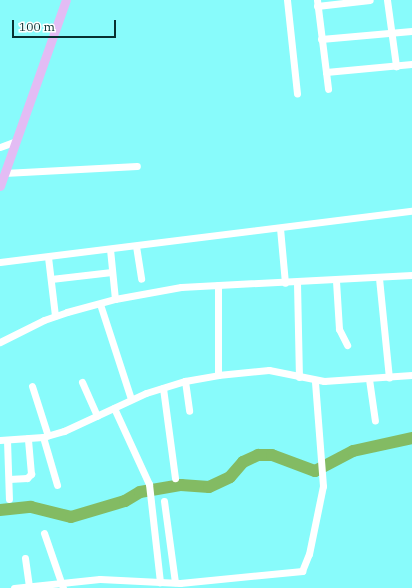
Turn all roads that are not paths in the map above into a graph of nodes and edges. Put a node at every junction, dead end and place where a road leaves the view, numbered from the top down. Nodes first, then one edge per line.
1 (66, 0) edge
2 (287, 0) edge
3 (370, 0) edge
4 (387, 0) edge
5 (317, 3) edge
6 (412, 31) edge
7 (391, 33) junction
8 (321, 39) junction
9 (412, 64) edge
10 (396, 66) junction
11 (326, 72) junction
12 (328, 89) dead end
13 (297, 93) dead end
14 (14, 142) junction
15 (0, 146) edge
16 (136, 166) dead end
17 (4, 173) junction
18 (0, 186) edge
19 (412, 210) edge
20 (280, 228) junction
21 (136, 246) junction
22 (110, 249) junction
23 (48, 257) junction
24 (0, 262) edge
25 (112, 272) junction
26 (412, 275) edge
27 (379, 278) junction
28 (51, 279) junction
29 (141, 279) dead end
30 (336, 281) junction
31 (285, 283) junction
32 (297, 283) junction
33 (218, 285) junction
34 (115, 299) junction
35 (100, 304) junction
36 (55, 316) junction
37 (0, 342) edge
38 (347, 344) dead end
39 (218, 374) junction
40 (412, 375) edge
41 (299, 377) junction
42 (390, 378) junction
43 (369, 379) junction
44 (315, 380) junction
45 (185, 381) junction
46 (82, 382) dead end
47 (32, 386) dead end
48 (163, 388) junction
49 (131, 399) junction
50 (114, 408) junction
51 (189, 411) dead end
52 (97, 416) junction
53 (375, 421) dead end
54 (45, 436) junction
55 (28, 438) junction
56 (4, 440) edge
57 (175, 478) dead end
58 (9, 479) junction
59 (57, 485) dead end
60 (9, 499) dead end
61 (164, 501) dead end
62 (44, 533) dead end
63 (25, 558) dead end
64 (160, 582) junction
65 (179, 584) edge
66 (62, 585) edge
67 (152, 585) edge
68 (198, 585) edge
69 (29, 587) edge
70 (14, 588) edge

1 - 14 main road
2 - 13 street
3 - 5 street
4 - 7 street
5 - 8 street
6 - 7 street
7 - 8 street
7 - 10 street
8 - 11 street
9 - 10 street
10 - 11 street
11 - 12 street
14 - 15 street
14 - 17 main road
16 - 17 street
17 - 18 main road
19 - 20 street
20 - 21 street
20 - 31 street
21 - 22 street
21 - 29 street
22 - 23 street
22 - 25 street
23 - 24 street
23 - 28 street
25 - 28 street
25 - 34 street
26 - 27 street
27 - 30 street
27 - 42 street
28 - 36 street
30 - 32 street
30 - 38 street
31 - 32 street
31 - 33 street
32 - 41 street
33 - 34 street
33 - 39 street
34 - 35 street
35 - 36 street
35 - 49 street
36 - 37 street
39 - 41 street
39 - 45 street
40 - 42 street
41 - 44 street
42 - 43 street
43 - 44 street
43 - 53 street
44 - 68 street
45 - 48 street
45 - 51 street
46 - 52 street
47 - 54 street
48 - 49 street
48 - 57 street
49 - 50 street
50 - 52 street
50 - 64 street
52 - 54 street
54 - 55 street
54 - 59 street
55 - 56 street
55 - 58 street
56 - 58 street
58 - 60 street
61 - 65 street
62 - 66 street
63 - 69 street
64 - 65 street
64 - 67 street
65 - 68 street
66 - 67 street
66 - 69 street
69 - 70 street

